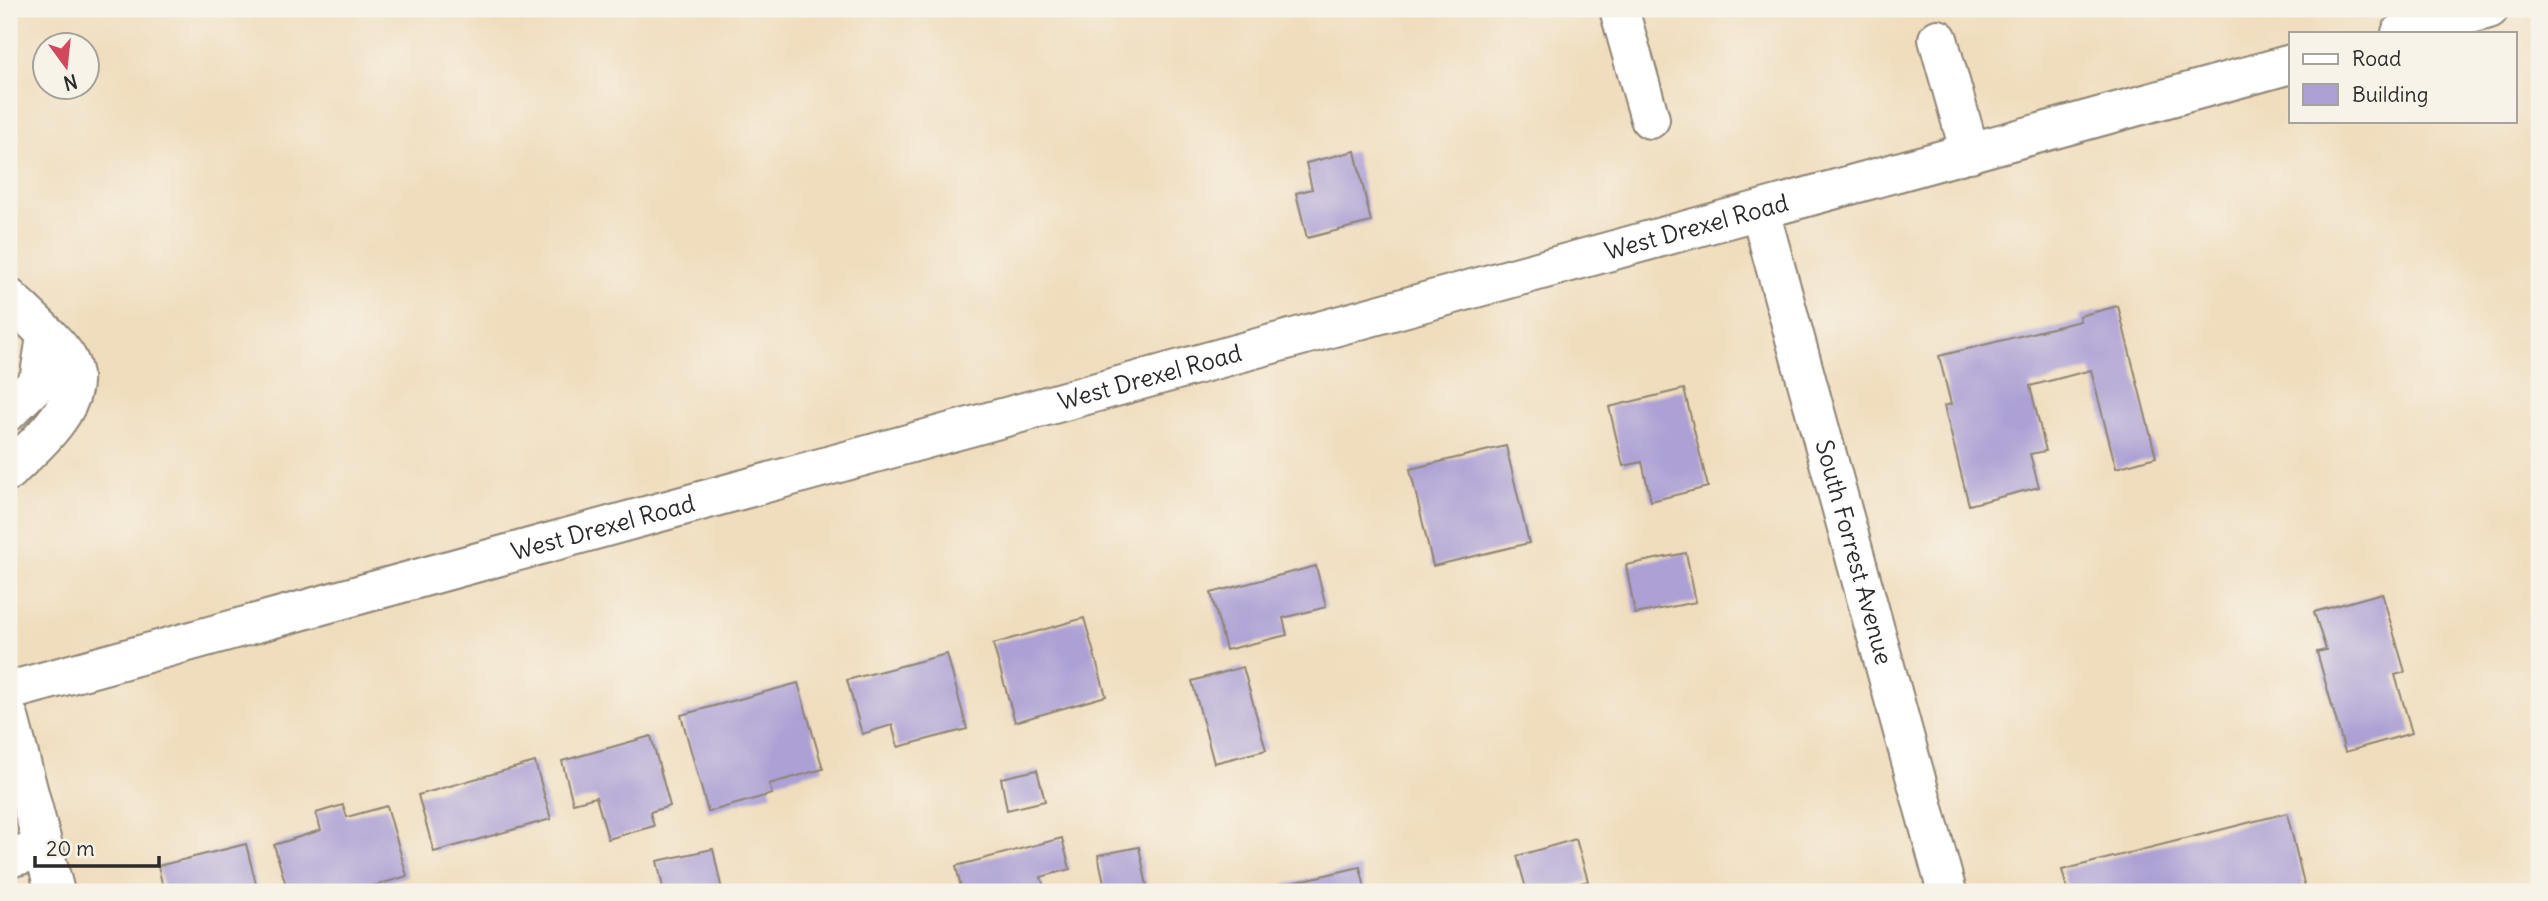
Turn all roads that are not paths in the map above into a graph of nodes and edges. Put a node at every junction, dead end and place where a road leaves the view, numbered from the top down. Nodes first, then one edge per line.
1 (1619, 9) edge
2 (2489, 9) edge
3 (2405, 32) edge
4 (1938, 39) dead end
5 (2289, 65) edge
6 (1650, 119) dead end
7 (1970, 153) junction
8 (1760, 211) junction
9 (12, 303) edge
10 (46, 337) junction
11 (9, 411) edge
12 (9, 471) edge
13 (9, 691) edge
14 (9, 717) edge
15 (19, 797) edge
16 (26, 853) edge
17 (55, 892) edge
18 (1947, 892) edge

1 - 6 street
2 - 3 street
4 - 7 street
5 - 7 street, West Drexel Road
7 - 8 street, West Drexel Road
8 - 13 street, West Drexel Road
8 - 18 street, South Forrest Avenue
9 - 10 street
10 - 11 street
10 - 12 street
14 - 15 street
15 - 16 street
16 - 17 street

